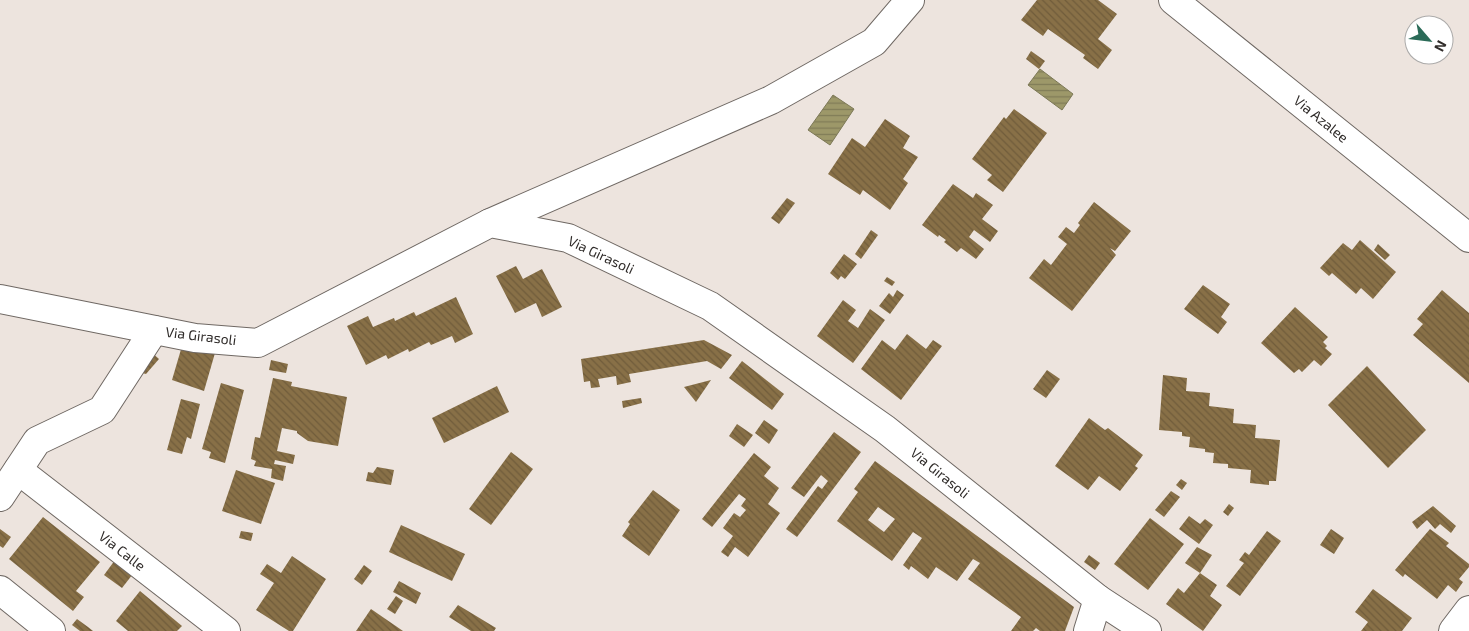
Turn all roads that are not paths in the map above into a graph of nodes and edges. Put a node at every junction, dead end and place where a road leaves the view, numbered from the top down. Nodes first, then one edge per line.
1 (910, 0) edge
2 (1173, 0) edge
3 (490, 222) junction
4 (1469, 238) edge
5 (0, 299) edge
6 (154, 330) junction
7 (18, 470) junction
8 (0, 497) edge
9 (0, 590) edge
10 (1098, 600) junction
11 (1469, 610) edge
12 (51, 631) edge
13 (226, 631) edge
14 (1088, 631) edge
15 (1147, 631) edge
16 (1453, 631) edge

1 - 3 street
2 - 4 street, Via Azalee
3 - 6 street, Via Girasoli
3 - 10 street, Via Girasoli
5 - 6 street, Via Girasoli
6 - 7 street
7 - 8 street
7 - 13 street, Via Calle
9 - 12 street
10 - 14 street
10 - 15 street, Via Girasoli
11 - 16 street

